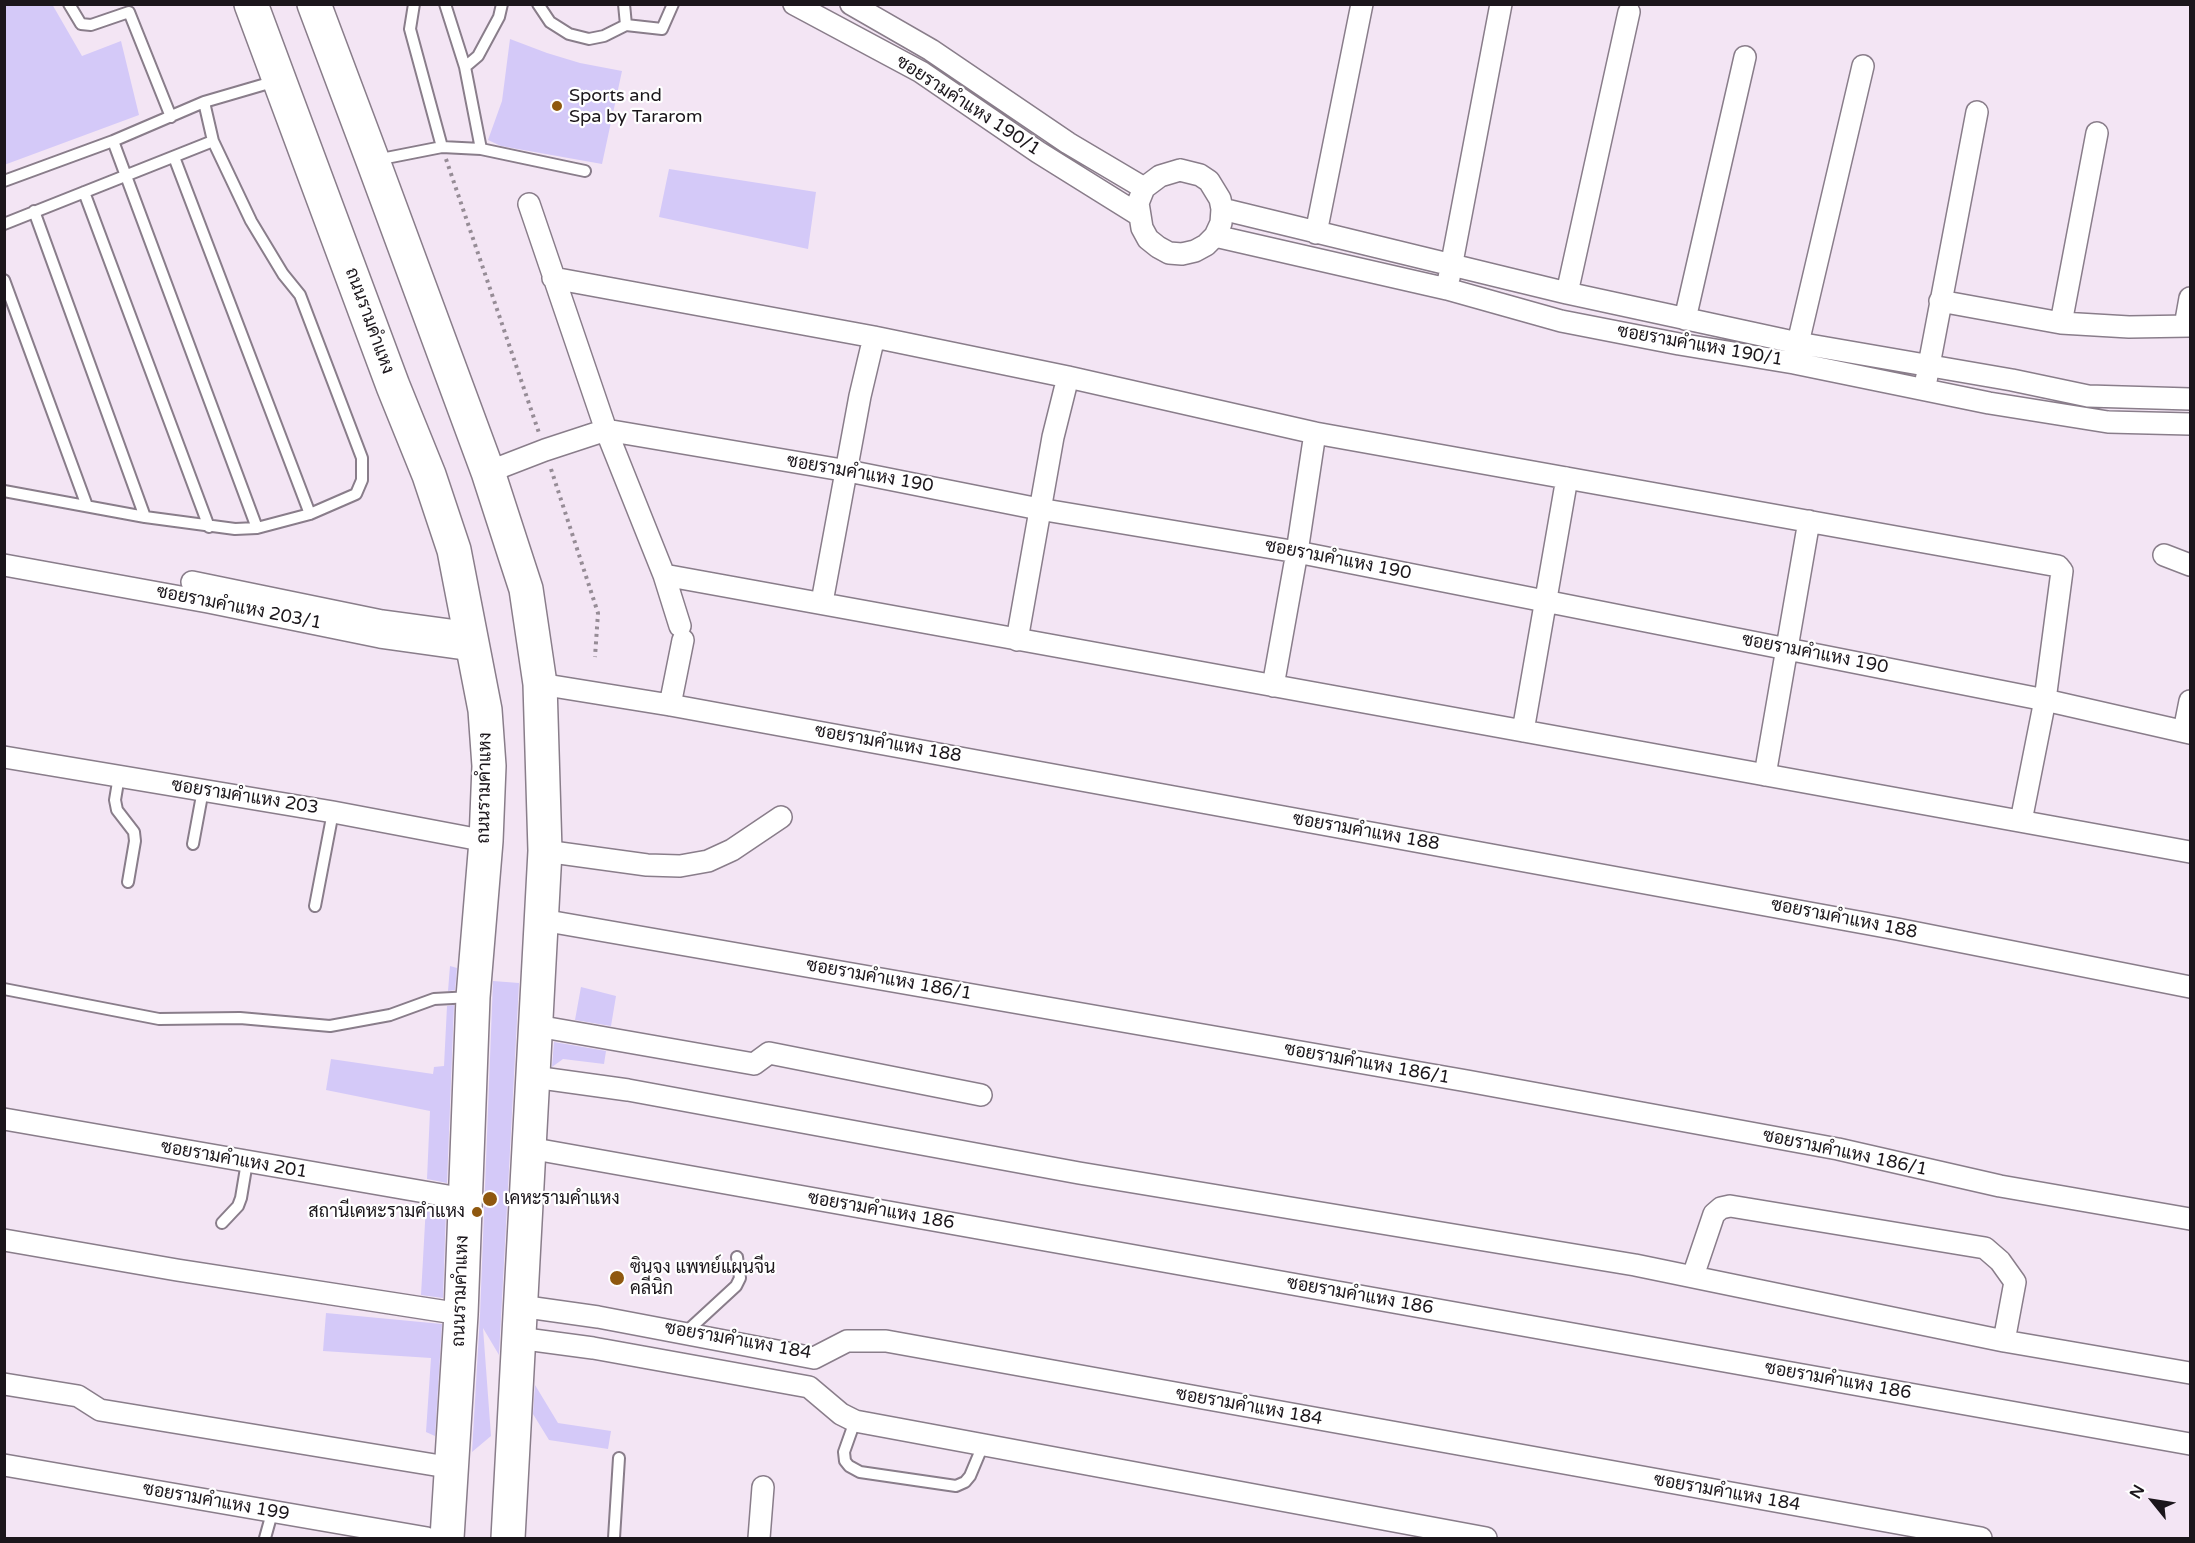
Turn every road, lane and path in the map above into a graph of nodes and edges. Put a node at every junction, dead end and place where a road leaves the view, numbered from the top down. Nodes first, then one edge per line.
1 (69, 4) edge
2 (250, 4) edge
3 (314, 4) edge
4 (414, 4) edge
5 (445, 4) edge
6 (502, 4) edge
7 (538, 4) edge
8 (624, 4) edge
9 (674, 4) edge
10 (794, 4) edge
11 (851, 4) edge
12 (1362, 4) edge
13 (1501, 4) edge
14 (1629, 12) dead end
15 (626, 25) junction
16 (1745, 57) dead end
17 (1863, 66) dead end
18 (465, 67) junction
19 (280, 81) junction
20 (997, 94) junction
21 (204, 102) junction
22 (1977, 112) dead end
23 (984, 114) junction
24 (171, 117) junction
25 (2097, 133) dead end
26 (113, 141) junction
27 (213, 141) junction
28 (442, 147) junction
29 (481, 149) junction
30 (174, 157) junction
31 (374, 161) junction
32 (585, 171) dead end
33 (125, 175) junction
34 (4, 181) edge
35 (1144, 188) junction
36 (84, 192) junction
37 (529, 204) dead end
38 (1222, 209) junction
39 (34, 212) junction
40 (1139, 215) junction
41 (4, 224) edge
42 (1316, 233) junction
43 (1215, 236) junction
44 (1452, 266) junction
45 (553, 278) junction
46 (4, 280) edge
47 (1448, 289) junction
48 (1567, 293) junction
49 (2190, 298) edge
50 (1940, 301) junction
51 (1685, 319) junction
52 (2061, 323) junction
53 (2188, 326) edge
54 (874, 337) junction
55 (1798, 343) junction
56 (1928, 367) junction
57 (1068, 378) junction
58 (1924, 390) junction
59 (2190, 399) edge
60 (2190, 424) edge
61 (606, 430) junction
62 (1315, 434) junction
63 (545, 450) junction
64 (848, 471) junction
65 (488, 472) junction
66 (1567, 477) junction
67 (4, 491) edge
68 (87, 506) junction
69 (1039, 509) junction
70 (310, 514) junction
71 (145, 517) junction
72 (1809, 521) junction
73 (209, 527) junction
74 (257, 528) junction
75 (1297, 552) junction
76 (2164, 555) dead end
77 (4, 565) edge
78 (2190, 565) edge
79 (664, 575) junction
80 (192, 582) dead end
81 (1544, 600) junction
82 (822, 602) junction
83 (381, 629) junction
84 (1017, 640) junction
85 (472, 642) junction
86 (1789, 649) junction
87 (595, 657) dead end
88 (540, 684) junction
89 (1273, 686) junction
90 (2045, 699) junction
91 (2190, 701) edge
92 (670, 705) junction
93 (1523, 731) junction
94 (2187, 732) edge
95 (4, 757) edge
96 (1765, 775) junction
97 (118, 776) junction
98 (203, 790) junction
99 (333, 812) junction
100 (781, 817) dead end
101 (2021, 821) junction
102 (486, 841) junction
103 (193, 844) dead end
104 (544, 851) junction
105 (2190, 852) edge
106 (128, 882) dead end
107 (315, 906) dead end
108 (542, 920) junction
109 (2190, 987) edge
110 (4, 989) edge
111 (473, 997) junction
112 (537, 1026) junction
113 (534, 1077) junction
114 (981, 1095) dead end
115 (4, 1119) edge
116 (529, 1148) junction
117 (247, 1162) junction
118 (465, 1198) junction
119 (2190, 1219) edge
120 (222, 1223) dead end
121 (4, 1240) edge
122 (737, 1257) dead end
123 (1693, 1276) junction
124 (520, 1306) junction
125 (461, 1314) junction
126 (680, 1332) junction
127 (518, 1338) junction
128 (2004, 1341) junction
129 (814, 1358) junction
130 (670, 1362) junction
131 (2190, 1373) edge
132 (4, 1384) edge
133 (809, 1387) junction
134 (855, 1421) junction
135 (2190, 1444) edge
136 (983, 1445) junction
137 (619, 1458) dead end
138 (4, 1465) edge
139 (453, 1468) junction
140 (763, 1487) dead end
141 (272, 1512) junction
142 (265, 1539) edge
143 (427, 1539) edge
144 (447, 1539) edge
145 (508, 1539) edge
146 (614, 1539) edge
147 (759, 1539) edge
148 (1486, 1539) edge
149 (1981, 1539) edge

1 - 24 lane
2 - 19 main road, ถนนรามคำแหง
3 - 31 main road
4 - 28 lane
5 - 18 lane
6 - 18 lane
7 - 15 lane
8 - 15 lane
9 - 15 lane
10 - 23 street, ซอยรามคำแหง 190/1
11 - 20 street, ซอยรามคำแหง 190/1
12 - 42 street
13 - 44 street
14 - 48 street
16 - 51 street
17 - 55 street
18 - 29 lane
19 - 21 lane
19 - 85 main road, ถนนรามคำแหง
20 - 23 street
20 - 35 street, ซอยรามคำแหง 190/1
21 - 24 lane
21 - 27 lane
22 - 50 street
23 - 40 street, ซอยรามคำแหง 190/1
24 - 26 lane
25 - 52 street
26 - 33 lane
26 - 34 lane
27 - 30 lane
27 - 70 lane
28 - 29 lane
28 - 31 lane
28 - 63 path
29 - 32 lane
30 - 33 lane
30 - 70 lane
31 - 65 main road
33 - 36 lane
33 - 74 lane
35 - 38 street
35 - 40 street
36 - 39 lane
36 - 73 lane
37 - 45 street
38 - 42 street, ซอยรามคำแหง 190/1
38 - 43 street
39 - 41 lane
39 - 71 lane
40 - 43 street
42 - 44 street, ซอยรามคำแหง 190/1
43 - 47 street, ซอยรามคำแหง 190/1
44 - 47 street
44 - 48 street, ซอยรามคำแหง 190/1
45 - 54 street
45 - 61 street
46 - 68 lane
47 - 58 street, ซอยรามคำแหง 190/1
48 - 51 street, ซอยรามคำแหง 190/1
49 - 53 street
50 - 52 street
50 - 56 street
51 - 55 street, ซอยรามคำแหง 190/1
52 - 53 street
54 - 57 street
54 - 64 street
55 - 56 street, ซอยรามคำแหง 190/1
56 - 58 street
56 - 59 street, ซอยรามคำแหง 190/1
57 - 62 street
57 - 69 street
58 - 60 street, ซอยรามคำแหง 190/1
61 - 63 street, ซอยรามคำแหง 190
61 - 64 street, ซอยรามคำแหง 190
61 - 79 street
62 - 66 street
62 - 75 street
63 - 65 street, ซอยรามคำแหง 190
63 - 87 path
64 - 69 street, ซอยรามคำแหง 190
64 - 82 street
65 - 88 main road
66 - 72 street
66 - 81 street
67 - 68 lane
68 - 71 lane
69 - 75 street, ซอยรามคำแหง 190
69 - 84 street
70 - 74 lane
71 - 73 lane
72 - 86 street
72 - 90 street
73 - 74 lane
75 - 81 street, ซอยรามคำแหง 190
75 - 89 street
76 - 78 street
77 - 83 street, ซอยรามคำแหง 203/1
79 - 82 street
79 - 92 street
80 - 83 street, ซอยรามคำแหง 203/1
81 - 86 street, ซอยรามคำแหง 190
81 - 93 street
82 - 84 street
83 - 85 street, ซอยรามคำแหง 203/1
84 - 89 street
85 - 102 main road, ถนนรามคำแหง
86 - 90 street, ซอยรามคำแหง 190
86 - 96 street
88 - 92 street, ซอยรามคำแหง 188
88 - 104 main road
89 - 93 street
90 - 94 street, ซอยรามคำแหง 190
90 - 101 street
91 - 94 street
92 - 109 street, ซอยรามคำแหง 188
93 - 96 street
95 - 97 street, ซอยรามคำแหง 203
96 - 101 street
97 - 98 street, ซอยรามคำแหง 203
97 - 106 lane
98 - 99 street, ซอยรามคำแหง 203
98 - 103 lane
99 - 102 street, ซอยรามคำแหง 203
99 - 107 lane
100 - 104 street
101 - 105 street
102 - 111 main road, ถนนรามคำแหง
104 - 108 main road
108 - 112 main road
108 - 119 street, ซอยรามคำแหง 186/1
110 - 111 lane
111 - 118 main road, ถนนรามคำแหง
112 - 113 main road
112 - 114 street
113 - 116 main road
113 - 123 street
115 - 117 street, ซอยรามคำแหง 201
116 - 124 main road
116 - 135 street, ซอยรามคำแหง 186
117 - 118 street, ซอยรามคำแหง 201
117 - 120 lane
118 - 125 main road, ถนนรามคำแหง
121 - 125 street
122 - 126 lane
123 - 128 street
123 - 128 street
124 - 126 street, ซอยรามคำแหง 184
124 - 127 main road
125 - 139 main road, ถนนรามคำแหง
126 - 129 street, ซอยรามคำแหง 184
126 - 130 street
127 - 130 street, ซอยรามคำแหง 184
127 - 145 main road
128 - 131 street
129 - 133 street
129 - 149 street, ซอยรามคำแหง 184
130 - 133 street, ซอยรามคำแหง 184
132 - 139 street
133 - 134 street, ซอยรามคำแหง 184
134 - 136 street, ซอยรามคำแหง 184
134 - 136 lane
136 - 148 street, ซอยรามคำแหง 184
137 - 146 lane
138 - 141 street, ซอยรามคำแหง 199
139 - 144 main road, ถนนรามคำแหง
140 - 147 street
141 - 142 lane
141 - 143 street, ซอยรามคำแหง 199

